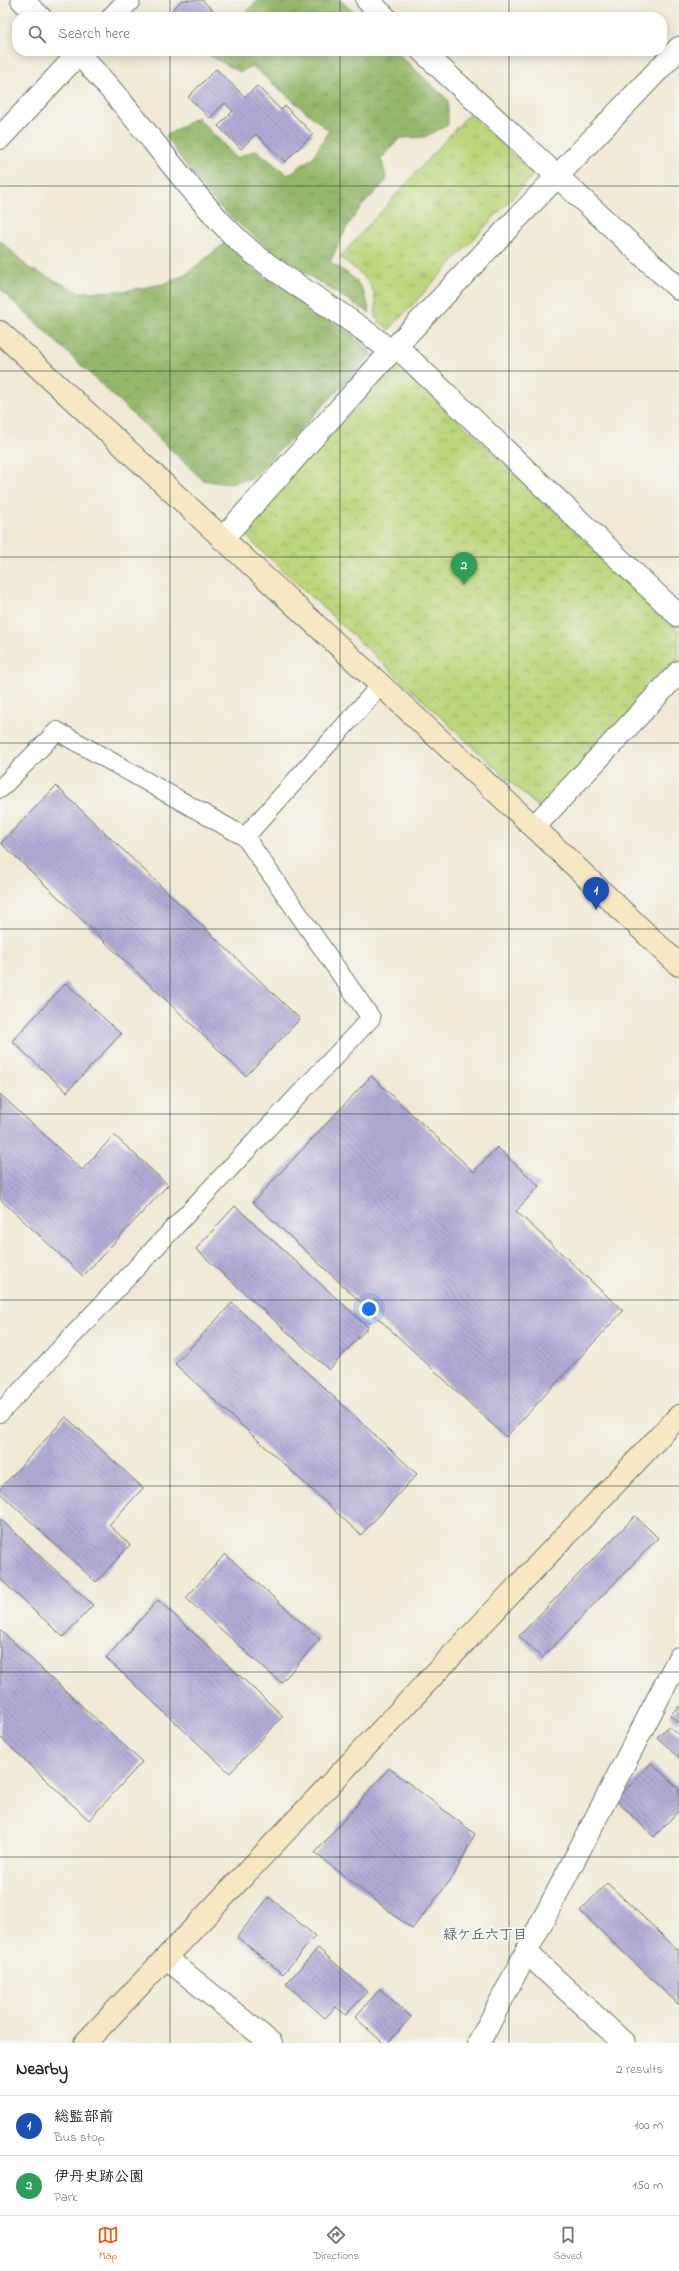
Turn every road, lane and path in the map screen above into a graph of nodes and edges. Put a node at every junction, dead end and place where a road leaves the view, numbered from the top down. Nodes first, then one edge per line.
1 (22, 0) edge
2 (130, 0) edge
3 (366, 0) edge
4 (35, 12) edge
5 (118, 12) edge
6 (379, 12) edge
7 (679, 48) edge
8 (74, 56) edge
9 (81, 56) edge
10 (427, 56) edge
11 (0, 138) edge
12 (557, 175) junction
13 (679, 289) edge
14 (0, 332) edge
15 (394, 349) junction
16 (222, 539) junction
17 (679, 616) edge
18 (679, 672) edge
19 (380, 686) junction
20 (0, 789) edge
21 (534, 827) junction
22 (245, 838) junction
23 (679, 965) edge
24 (0, 1414) edge
25 (679, 1416) edge
26 (679, 1658) edge
27 (526, 1952) junction
28 (166, 1958) junction
29 (85, 2043) edge
30 (271, 2043) edge
31 (479, 2043) edge
32 (624, 2043) edge

1 - 4 street
2 - 5 street
3 - 6 street
7 - 12 street
8 - 11 street
9 - 15 street
10 - 12 street
12 - 13 street
12 - 15 street
14 - 16 street
15 - 16 street
15 - 17 street
16 - 19 street
18 - 21 street
19 - 21 street
19 - 22 lane
20 - 22 lane
21 - 23 street
22 - 24 lane
25 - 28 street
26 - 27 street
27 - 31 street
27 - 32 street
28 - 29 street
28 - 30 street

